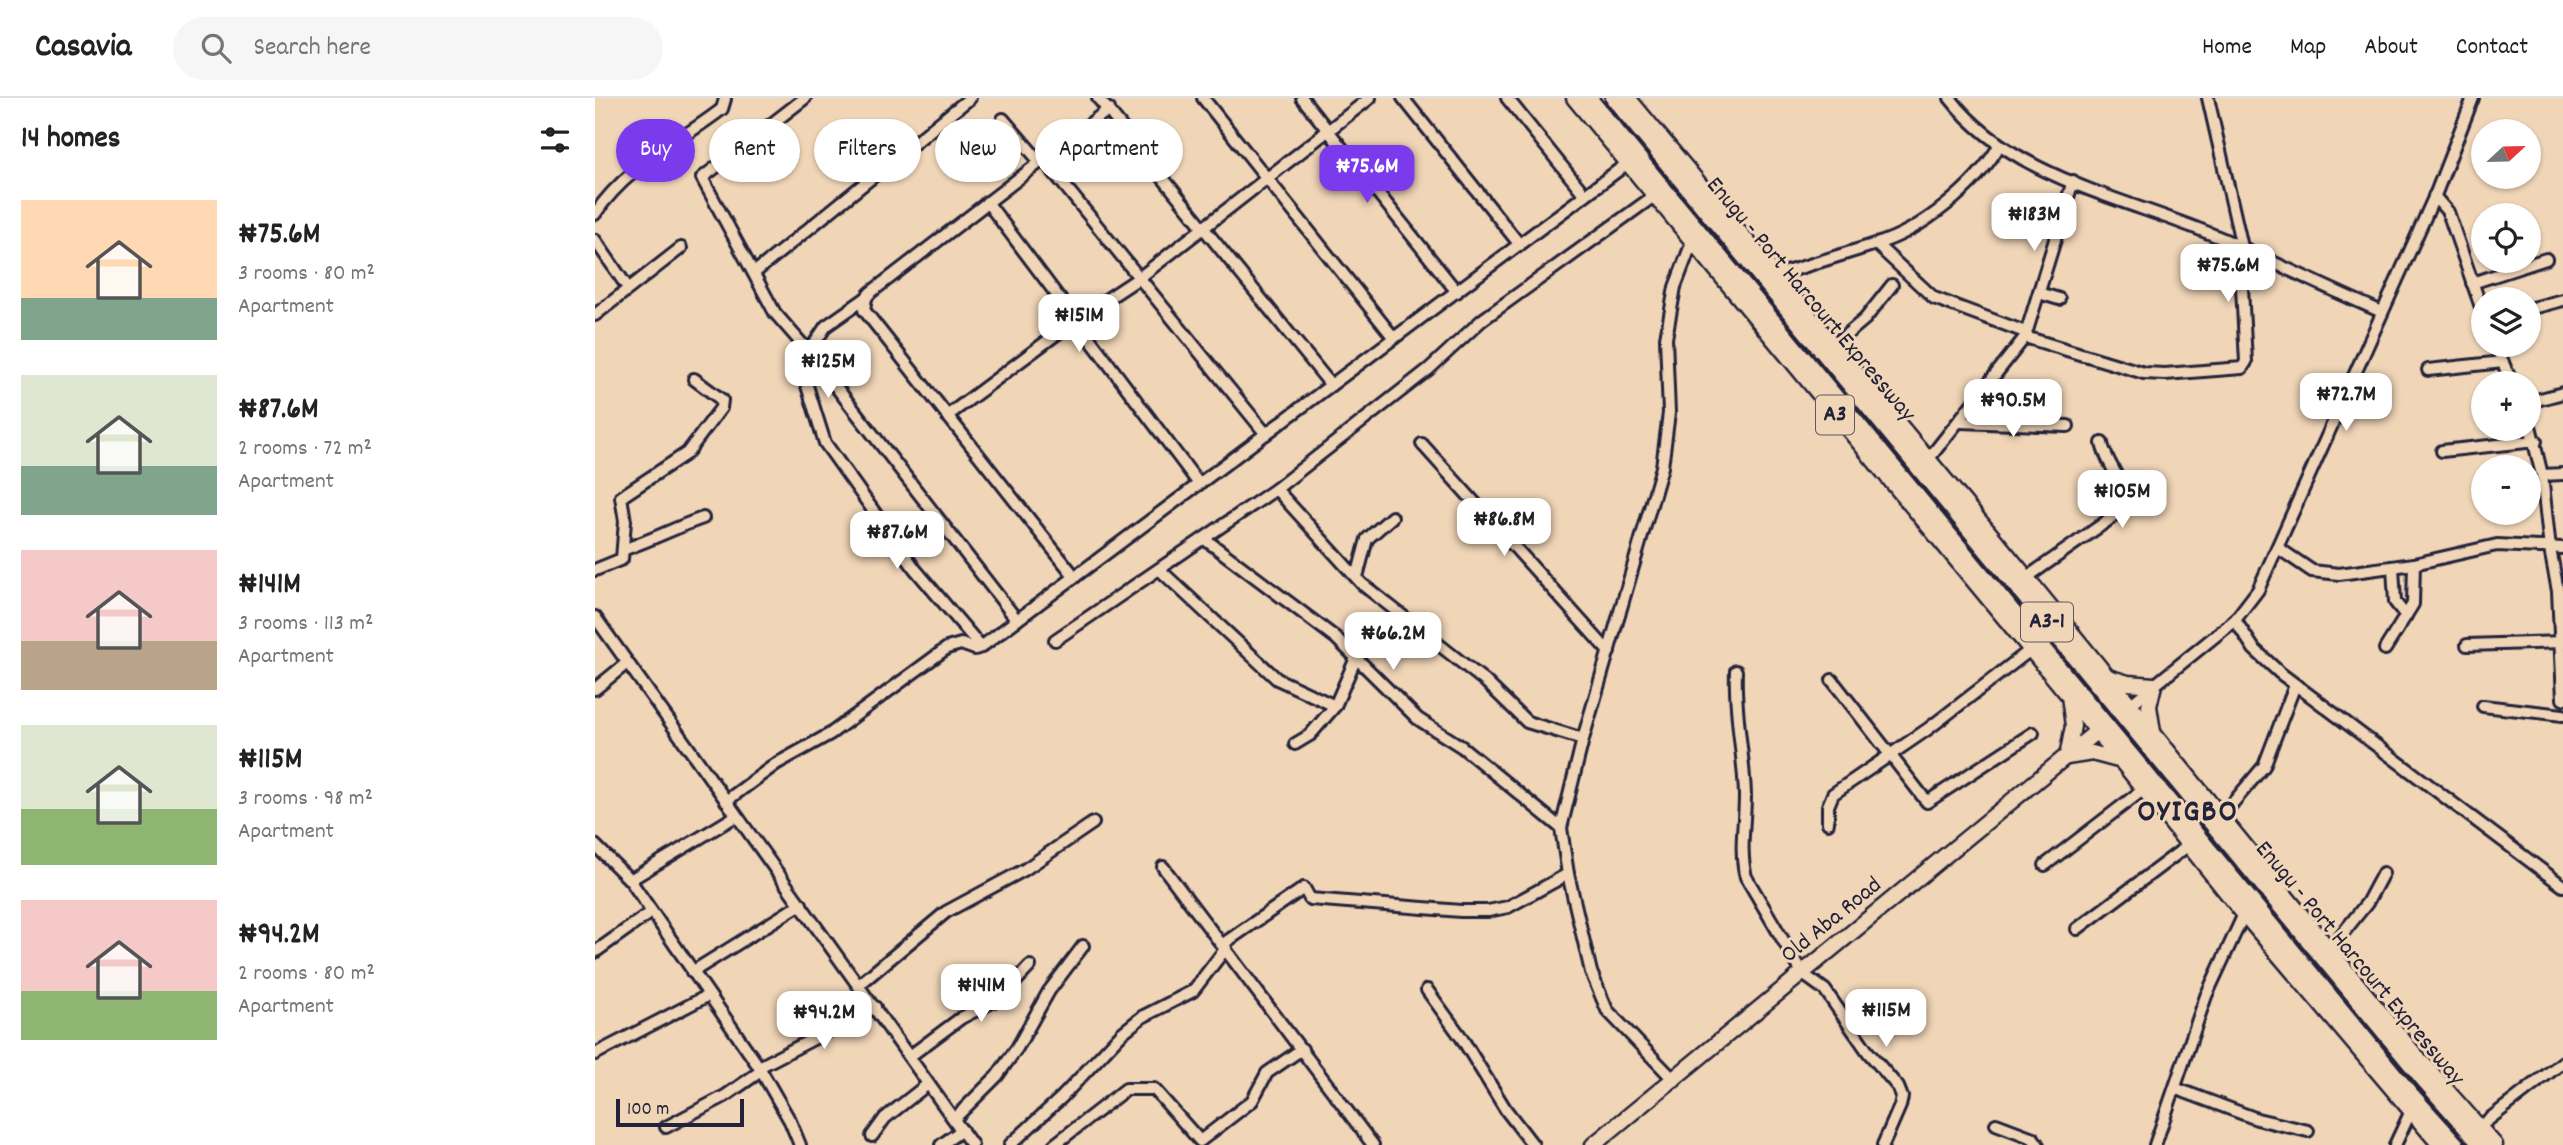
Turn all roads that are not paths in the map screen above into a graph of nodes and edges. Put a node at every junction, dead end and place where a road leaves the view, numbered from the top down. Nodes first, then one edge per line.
1 (725, 98) edge
2 (805, 98) edge
3 (971, 98) edge
4 (1098, 98) edge
5 (1203, 98) edge
6 (1302, 98) edge
7 (1370, 98) edge
8 (1403, 98) edge
9 (1507, 98) edge
10 (1574, 98) edge
11 (1588, 98) edge
12 (1614, 98) edge
13 (1628, 98) edge
14 (1950, 98) edge
15 (2208, 98) edge
16 (2473, 98) edge
17 (1109, 109) junction
18 (1096, 119) edge
19 (1329, 131) junction
20 (1021, 138) edge
21 (1999, 146) junction
22 (1035, 153) edge
23 (1628, 163) junction
24 (1035, 166) edge
25 (1266, 178) junction
26 (2073, 181) junction
27 (1059, 182) edge
28 (1585, 195) junction
29 (1654, 196) junction
30 (2434, 196) junction
31 (988, 202) junction
32 (595, 214) edge
33 (1205, 228) junction
34 (595, 240) edge
35 (1692, 242) junction
36 (1876, 244) junction
37 (1520, 245) junction
38 (681, 248) dead end
39 (2245, 249) junction
40 (2546, 259) dead end
41 (754, 273) junction
42 (1774, 276) junction
43 (1139, 278) junction
44 (2472, 283) junction
45 (1892, 285) dead end
46 (2040, 287) junction
47 (2473, 287) edge
48 (628, 288) junction
49 (1457, 292) junction
50 (866, 298) junction
51 (2059, 299) dead end
52 (2563, 300) edge
53 (2541, 306) edge
54 (2382, 312) junction
55 (595, 316) edge
56 (1074, 321) junction
57 (2025, 335) junction
58 (1394, 338) junction
59 (1833, 346) junction
60 (806, 348) junction
61 (2501, 357) edge
62 (2503, 362) junction
63 (2428, 370) dead end
64 (2507, 371) edge
65 (694, 379) dead end
66 (1331, 385) junction
67 (2563, 393) edge
68 (2541, 399) edge
69 (947, 416) junction
70 (1960, 422) junction
71 (2068, 426) dead end
72 (1266, 434) junction
73 (2536, 441) joint
74 (2102, 443) dead end
75 (1422, 444) dead end
76 (2442, 451) dead end
77 (1927, 461) junction
78 (2563, 474) edge
79 (2542, 475) junction
80 (1199, 484) junction
81 (1276, 489) junction
82 (1392, 517) dead end
83 (703, 519) dead end
84 (1206, 540) junction
85 (2278, 548) junction
86 (2563, 548) edge
87 (625, 549) junction
88 (2550, 549) junction
89 (2414, 564) junction
90 (2393, 566) junction
91 (595, 570) edge
92 (1160, 570) junction
93 (1075, 577) junction
94 (1357, 577) junction
95 (2027, 578) junction
96 (2406, 616) junction
97 (595, 617) edge
98 (1017, 620) junction
99 (2235, 620) junction
100 (1055, 640) dead end
101 (2562, 642) edge
102 (2467, 645) dead end
103 (981, 647) junction
104 (2385, 649) dead end
105 (2029, 651) junction
106 (1609, 652) junction
107 (1356, 658) junction
108 (627, 663) junction
109 (1735, 671) dead end
110 (2106, 676) junction
111 (1832, 680) dead end
112 (2154, 685) junction
113 (2295, 685) junction
114 (595, 689) edge
115 (2069, 696) junction
116 (2563, 699) edge
117 (2130, 705) junction
118 (1335, 706) junction
119 (2483, 706) dead end
120 (2563, 715) edge
121 (2097, 731) junction
122 (2033, 733) dead end
123 (2154, 734) junction
124 (1583, 739) junction
125 (1295, 744) dead end
126 (1888, 755) junction
127 (2067, 757) junction
128 (2122, 761) junction
129 (2144, 789) junction
130 (726, 801) junction
131 (736, 816) junction
132 (2221, 817) junction
133 (1828, 822) dead end
134 (1093, 823) dead end
135 (1562, 828) junction
136 (2190, 844) junction
137 (596, 848) edge
138 (2045, 865) dead end
139 (1163, 867) dead end
140 (2383, 873) dead end
141 (1569, 874) junction
142 (631, 880) junction
143 (2563, 886) edge
144 (801, 904) junction
145 (651, 912) junction
146 (2244, 914) junction
147 (2077, 929) dead end
148 (1083, 946) dead end
149 (1225, 946) junction
150 (2330, 949) junction
151 (595, 952) edge
152 (1030, 966) dead end
153 (692, 972) junction
154 (1803, 974) junction
155 (860, 984) junction
156 (1427, 990) dead end
157 (709, 995) junction
158 (875, 1007) junction
159 (2353, 1034) junction
160 (1302, 1049) junction
161 (595, 1054) edge
162 (910, 1056) junction
163 (2563, 1062) edge
164 (760, 1069) junction
165 (1675, 1080) junction
166 (927, 1084) junction
167 (2176, 1090) junction
168 (2410, 1112) junction
169 (954, 1119) junction
170 (1996, 1124) dead end
171 (666, 1127) dead end
172 (2479, 1127) junction
173 (962, 1130) junction
174 (2308, 1132) dead end
175 (872, 1136) dead end
176 (1201, 1143) edge
177 (800, 1145) edge
178 (941, 1145) edge
179 (972, 1145) edge
180 (1010, 1145) edge
181 (1054, 1145) edge
182 (1373, 1145) edge
183 (1533, 1145) edge
184 (1593, 1145) edge
185 (1883, 1145) edge
186 (2038, 1145) edge
187 (2155, 1145) edge
188 (2395, 1145) edge
189 (2440, 1145) edge
190 (2456, 1145) edge
191 (2482, 1145) edge
192 (2495, 1145) edge

1 - 32 street
2 - 41 street
3 - 41 street
4 - 17 street
5 - 25 street
6 - 19 street
7 - 19 street
8 - 37 street
9 - 28 street
10 - 23 main road, Enugu - Port Harcourt Expressway / A3
11 - 159 highway, Enugu - Port Harcourt Expressway / A3-1
12 - 191 highway, Enugu - Port Harcourt Expressway / A3-1
13 - 42 main road, Enugu - Port Harcourt Expressway / A3
14 - 21 street
15 - 39 street
16 - 30 street
17 - 18 street
17 - 33 street
19 - 25 street
19 - 49 street
20 - 22 street
21 - 26 street
21 - 36 street
23 - 28 street
23 - 29 main road, Enugu - Port Harcourt Expressway / A3
24 - 31 street
25 - 33 street
25 - 58 street
26 - 39 street
26 - 46 street
27 - 43 street
28 - 37 street
29 - 35 main road, Enugu - Port Harcourt Expressway / A3
29 - 81 street
30 - 44 street
30 - 54 street
31 - 50 street
31 - 56 street
33 - 43 street
33 - 66 street
34 - 48 street
35 - 105 main road, Enugu - Port Harcourt Expressway / A3
35 - 106 street
36 - 42 street
36 - 57 street
37 - 49 street
38 - 48 street
39 - 54 street
39 - 57 street
40 - 44 street
41 - 60 street
42 - 59 main road, Enugu - Port Harcourt Expressway / A3
43 - 56 street
43 - 72 street
44 - 47 street
45 - 59 street
46 - 51 street
46 - 57 street
48 - 55 street
49 - 58 street
50 - 60 street
50 - 69 street
52 - 53 street
54 - 85 street
56 - 69 street
56 - 80 street
57 - 70 street
58 - 66 street
59 - 77 main road, Enugu - Port Harcourt Expressway / A3
60 - 98 street
60 - 103 street
61 - 62 street
62 - 63 street
62 - 64 street
65 - 87 street
66 - 72 street
67 - 68 street
69 - 93 street
70 - 71 street
70 - 77 street
72 - 80 street
73 - 76 street
73 - 79 street
74 - 95 street
75 - 106 street
77 - 95 main road, Enugu - Port Harcourt Expressway / A3
78 - 79 street
79 - 88 street
80 - 93 street
81 - 84 street
81 - 94 street
82 - 94 street
83 - 87 street
84 - 92 street
84 - 107 street
85 - 90 street
85 - 99 street
86 - 88 street
87 - 91 street
88 - 89 street
88 - 101 street
89 - 90 street
89 - 96 street
90 - 96 street
92 - 100 street
92 - 118 street
93 - 98 street
94 - 124 street
95 - 110 main road, Enugu - Port Harcourt Expressway / A3
96 - 104 street
97 - 108 street
98 - 103 street
99 - 112 street
99 - 113 street
101 - 102 street
101 - 116 street
103 - 130 street
105 - 115 main road, Enugu - Port Harcourt Expressway / A3
105 - 126 street
106 - 124 street
107 - 118 street
107 - 135 street
108 - 114 street
108 - 130 street
109 - 154 street
110 - 112 main road
110 - 117 main road, Enugu - Port Harcourt Expressway / A3
111 - 126 street
112 - 117 street
112 - 123 main road
113 - 132 street
113 - 143 street
115 - 121 main road, Enugu - Port Harcourt Expressway / A3
115 - 127 main road
117 - 123 main road, Enugu - Port Harcourt Expressway
118 - 125 street
119 - 120 street
121 - 127 main road, Old Aba Road
121 - 128 main road, Enugu - Port Harcourt Expressway / A3-1
122 - 126 street
123 - 132 main road, Enugu - Port Harcourt Expressway
124 - 135 street
126 - 133 street
127 - 128 main road
127 - 154 main road, Old Aba Road
128 - 129 main road, Enugu - Port Harcourt Expressway / A3-1
129 - 136 main road, Enugu - Port Harcourt Expressway / A3-1
129 - 138 street
130 - 131 street
131 - 142 street
131 - 144 street
132 - 150 main road, Enugu - Port Harcourt Expressway
134 - 155 street
135 - 141 street
136 - 146 main road, Enugu - Port Harcourt Expressway / A3-1
136 - 147 street
137 - 142 street
139 - 149 street
140 - 150 street
141 - 149 street
141 - 165 street
142 - 145 street
144 - 153 street
144 - 155 street
145 - 151 street
145 - 153 street
146 - 159 main road, Enugu - Port Harcourt Expressway / A3-1
146 - 167 street
148 - 169 street
149 - 160 street
149 - 180 street
150 - 172 main road, Enugu - Port Harcourt Expressway
152 - 162 street
153 - 157 street
154 - 165 main road, Old Aba Road
154 - 185 street
155 - 158 street
156 - 183 street
157 - 161 street
157 - 164 street
158 - 162 street
158 - 164 street
159 - 168 main road, Enugu - Port Harcourt Expressway / A3-1
159 - 190 highway, Enugu - Port Harcourt Expressway / A3-1
160 - 176 street
160 - 182 street
162 - 166 street
163 - 172 street
164 - 171 street
164 - 177 street
165 - 184 main road, Old Aba Road
166 - 169 street
166 - 175 street
167 - 174 street
167 - 187 street
168 - 188 street
168 - 189 main road, Enugu - Port Harcourt Expressway / A3-1
169 - 173 street
170 - 186 street
172 - 192 main road, Enugu - Port Harcourt Expressway
173 - 178 street
173 - 179 street
176 - 181 street

